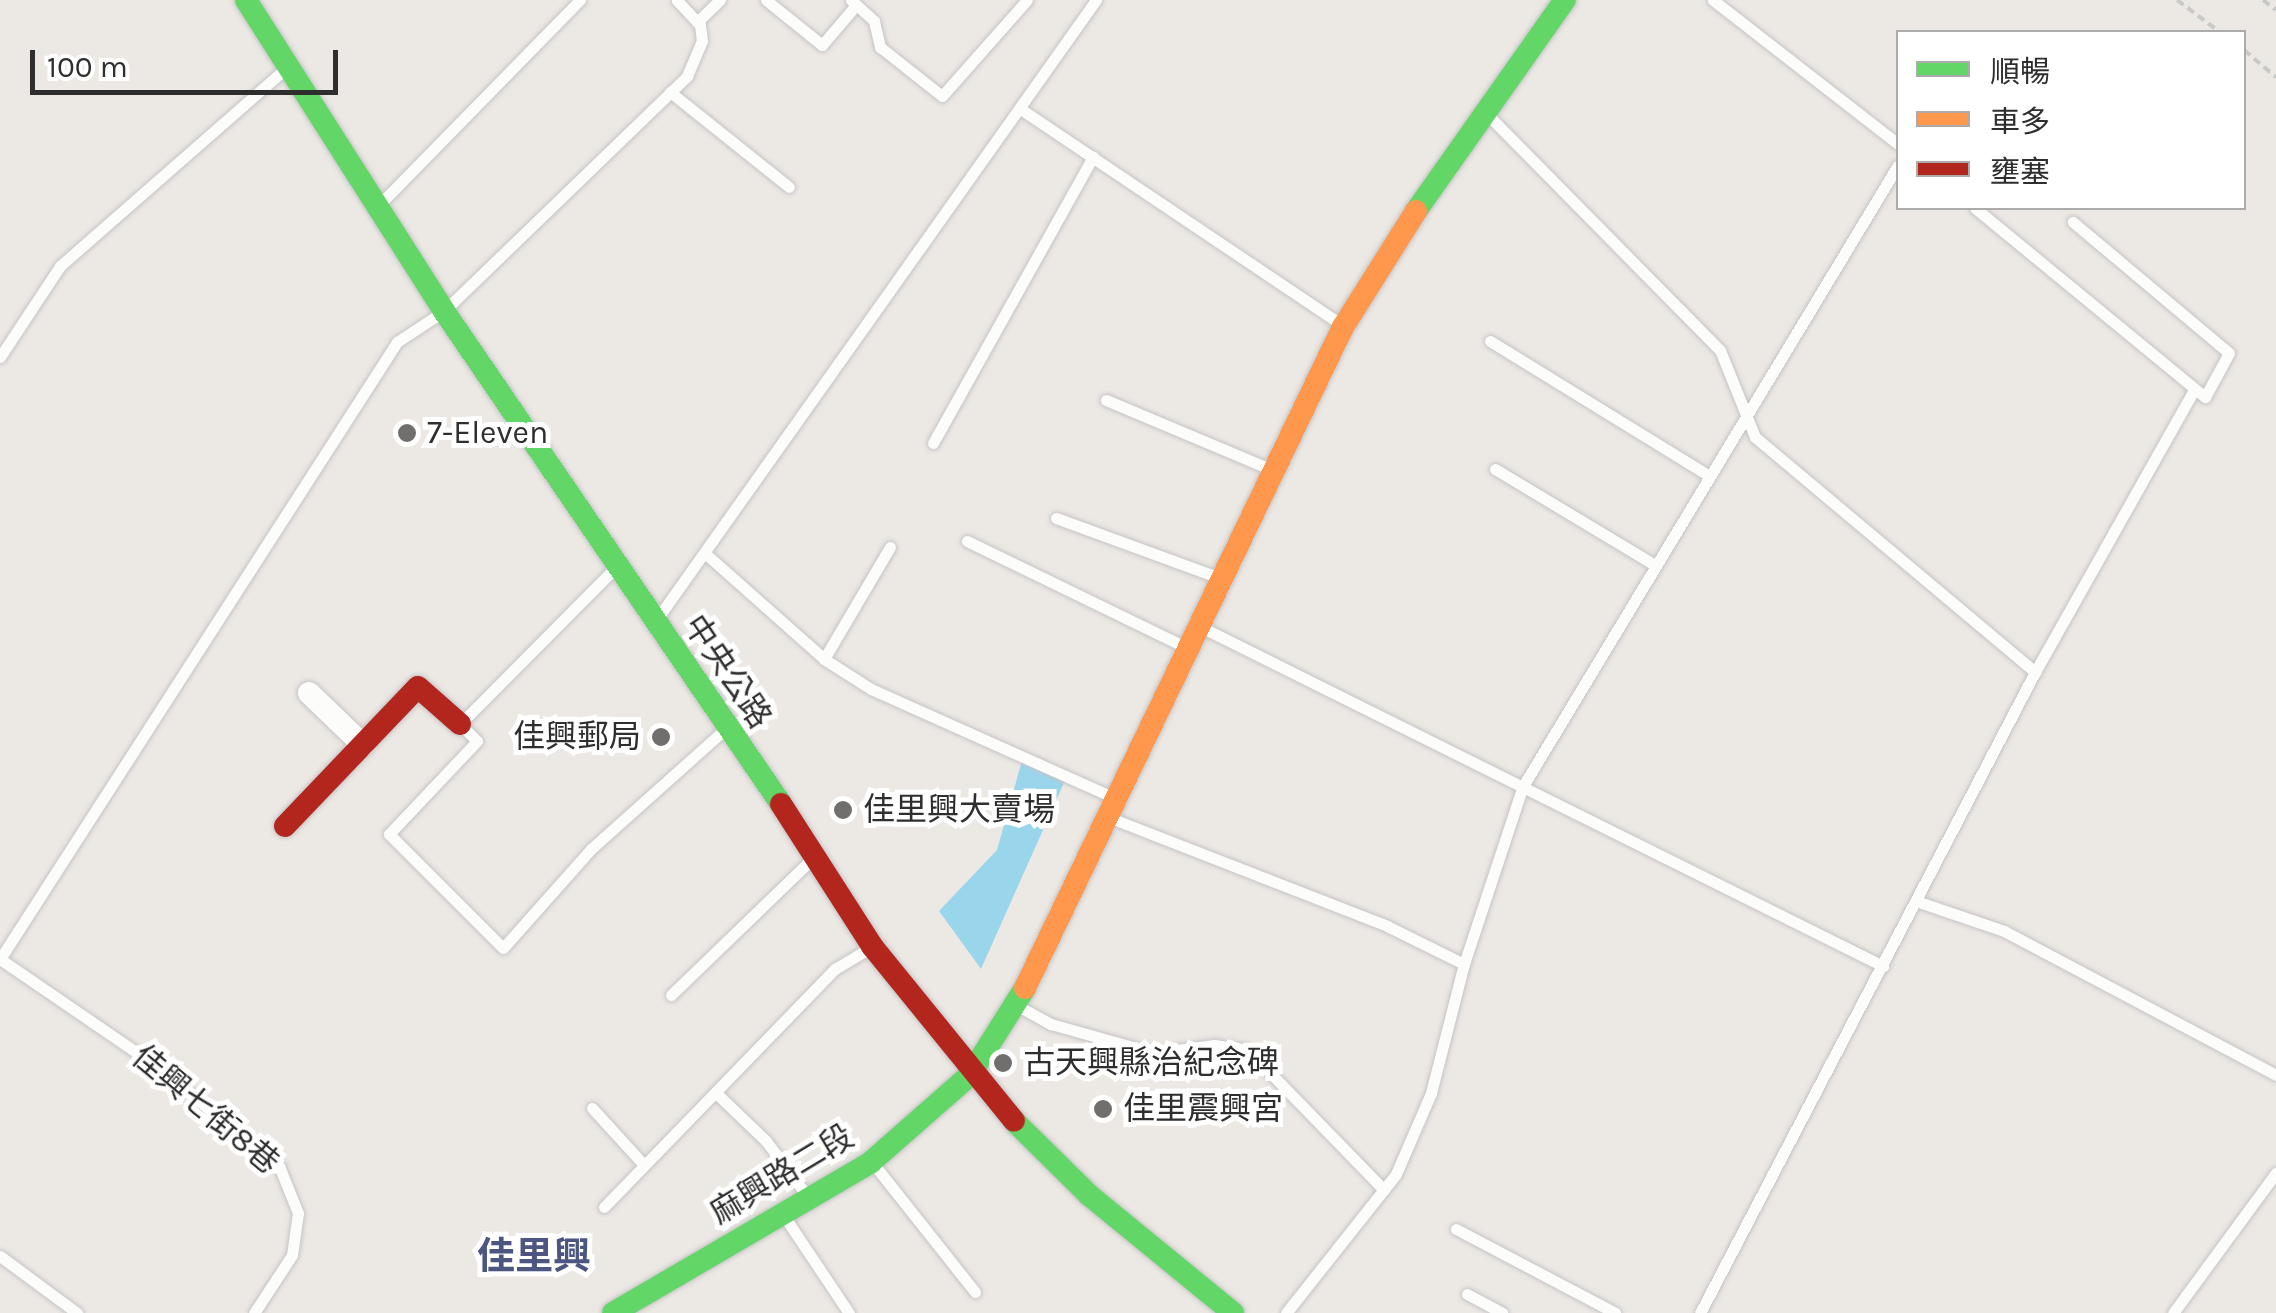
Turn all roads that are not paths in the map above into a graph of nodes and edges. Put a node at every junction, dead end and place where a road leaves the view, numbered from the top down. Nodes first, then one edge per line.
1 (246, 0) edge
2 (580, 0) edge
3 (677, 0) edge
4 (720, 0) edge
5 (766, 0) edge
6 (1027, 0) edge
7 (1096, 0) edge
8 (1565, 0) edge
9 (1713, 0) edge
10 (854, 2) edge
11 (696, 22) junction
12 (289, 66) junction
13 (670, 92) junction
14 (1022, 110) junction
15 (1486, 112) junction
16 (1896, 142) edge
17 (1093, 157) junction
18 (1896, 168) edge
19 (788, 187) dead end
20 (379, 204) junction
21 (1978, 210) edge
22 (2073, 222) dead end
23 (444, 311) junction
24 (1343, 326) junction
25 (1490, 341) dead end
26 (0, 357) edge
27 (2194, 390) junction
28 (1106, 400) dead end
29 (1748, 408) junction
30 (933, 443) dead end
31 (1496, 469) dead end
32 (1274, 470) junction
33 (1708, 475) junction
34 (1056, 518) dead end
35 (967, 541) dead end
36 (890, 547) dead end
37 (707, 554) junction
38 (1655, 565) junction
39 (617, 566) junction
40 (1221, 578) junction
41 (654, 622) junction
42 (1198, 626) junction
43 (1187, 648) junction
44 (824, 659) junction
45 (2035, 672) junction
46 (308, 693) dead end
47 (460, 724) junction
48 (726, 730) junction
49 (363, 745) junction
50 (1523, 786) junction
51 (1108, 806) junction
52 (286, 826) dead end
53 (818, 854) junction
54 (1919, 902) junction
55 (872, 946) junction
56 (0, 959) edge
57 (1464, 964) junction
58 (1883, 966) junction
59 (670, 995) dead end
60 (1016, 1005) junction
61 (970, 1075) junction
62 (2276, 1075) edge
63 (716, 1093) junction
64 (592, 1108) dead end
65 (871, 1162) junction
66 (644, 1165) junction
67 (2276, 1173) edge
68 (1384, 1190) junction
69 (809, 1198) junction
70 (604, 1207) dead end
71 (782, 1212) junction
72 (1456, 1230) dead end
73 (0, 1256) edge
74 (975, 1292) dead end
75 (1467, 1294) dead end
76 (851, 1312) edge
77 (77, 1313) edge
78 (254, 1313) edge
79 (613, 1313) edge
80 (1233, 1313) edge
81 (1286, 1313) edge
82 (1502, 1313) edge
83 (1615, 1313) edge
84 (1700, 1313) edge
85 (2173, 1313) edge

1 - 12 street, 中央公路
2 - 20 lane
3 - 11 lane
4 - 11 lane
5 - 10 lane
6 - 10 lane
7 - 14 lane
8 - 15 street, 麻興路二段
9 - 16 lane
11 - 13 lane
12 - 20 street, 中央公路
12 - 26 lane
13 - 19 lane
13 - 23 lane
14 - 17 lane
14 - 37 lane
15 - 24 street, 麻興路二段
15 - 29 lane
17 - 24 lane
17 - 30 lane
18 - 29 lane
20 - 23 street, 中央公路
21 - 27 lane
22 - 27 lane
23 - 39 street, 中央公路
23 - 56 lane
24 - 32 street, 麻興路二段
25 - 33 lane
27 - 45 lane
28 - 32 lane
29 - 33 lane
29 - 45 lane
31 - 38 lane
32 - 40 street, 麻興路二段
33 - 38 lane
34 - 40 lane
35 - 43 lane
36 - 44 lane
37 - 41 lane
37 - 44 lane
38 - 50 lane
39 - 41 street, 中央公路
39 - 47 lane
40 - 42 street, 麻興路二段
41 - 48 street, 中央公路
42 - 43 street, 麻興路二段
42 - 50 lane
43 - 51 street, 麻興路二段
44 - 51 lane
45 - 54 lane
46 - 49 street
47 - 48 lane
47 - 49 street
48 - 53 street, 中央公路
49 - 52 street
50 - 57 lane
50 - 58 lane
51 - 57 lane
51 - 60 street, 麻興路二段
53 - 55 street, 中央公路
53 - 59 lane
54 - 58 lane
54 - 62 lane
55 - 61 street, 中央公路
55 - 63 lane
56 - 78 lane, 佳興七街8巷
57 - 68 lane
58 - 84 lane
60 - 61 street, 麻興路二段
60 - 68 lane
61 - 65 street, 麻興路二段
61 - 80 street, 中央公路
63 - 66 lane
63 - 69 lane
64 - 66 lane
65 - 69 street, 麻興路二段
65 - 74 lane
66 - 70 lane
67 - 85 lane
68 - 81 lane
69 - 71 street, 麻興路二段
71 - 76 lane
71 - 79 street, 麻興路二段
72 - 83 lane
73 - 77 lane
75 - 82 lane

